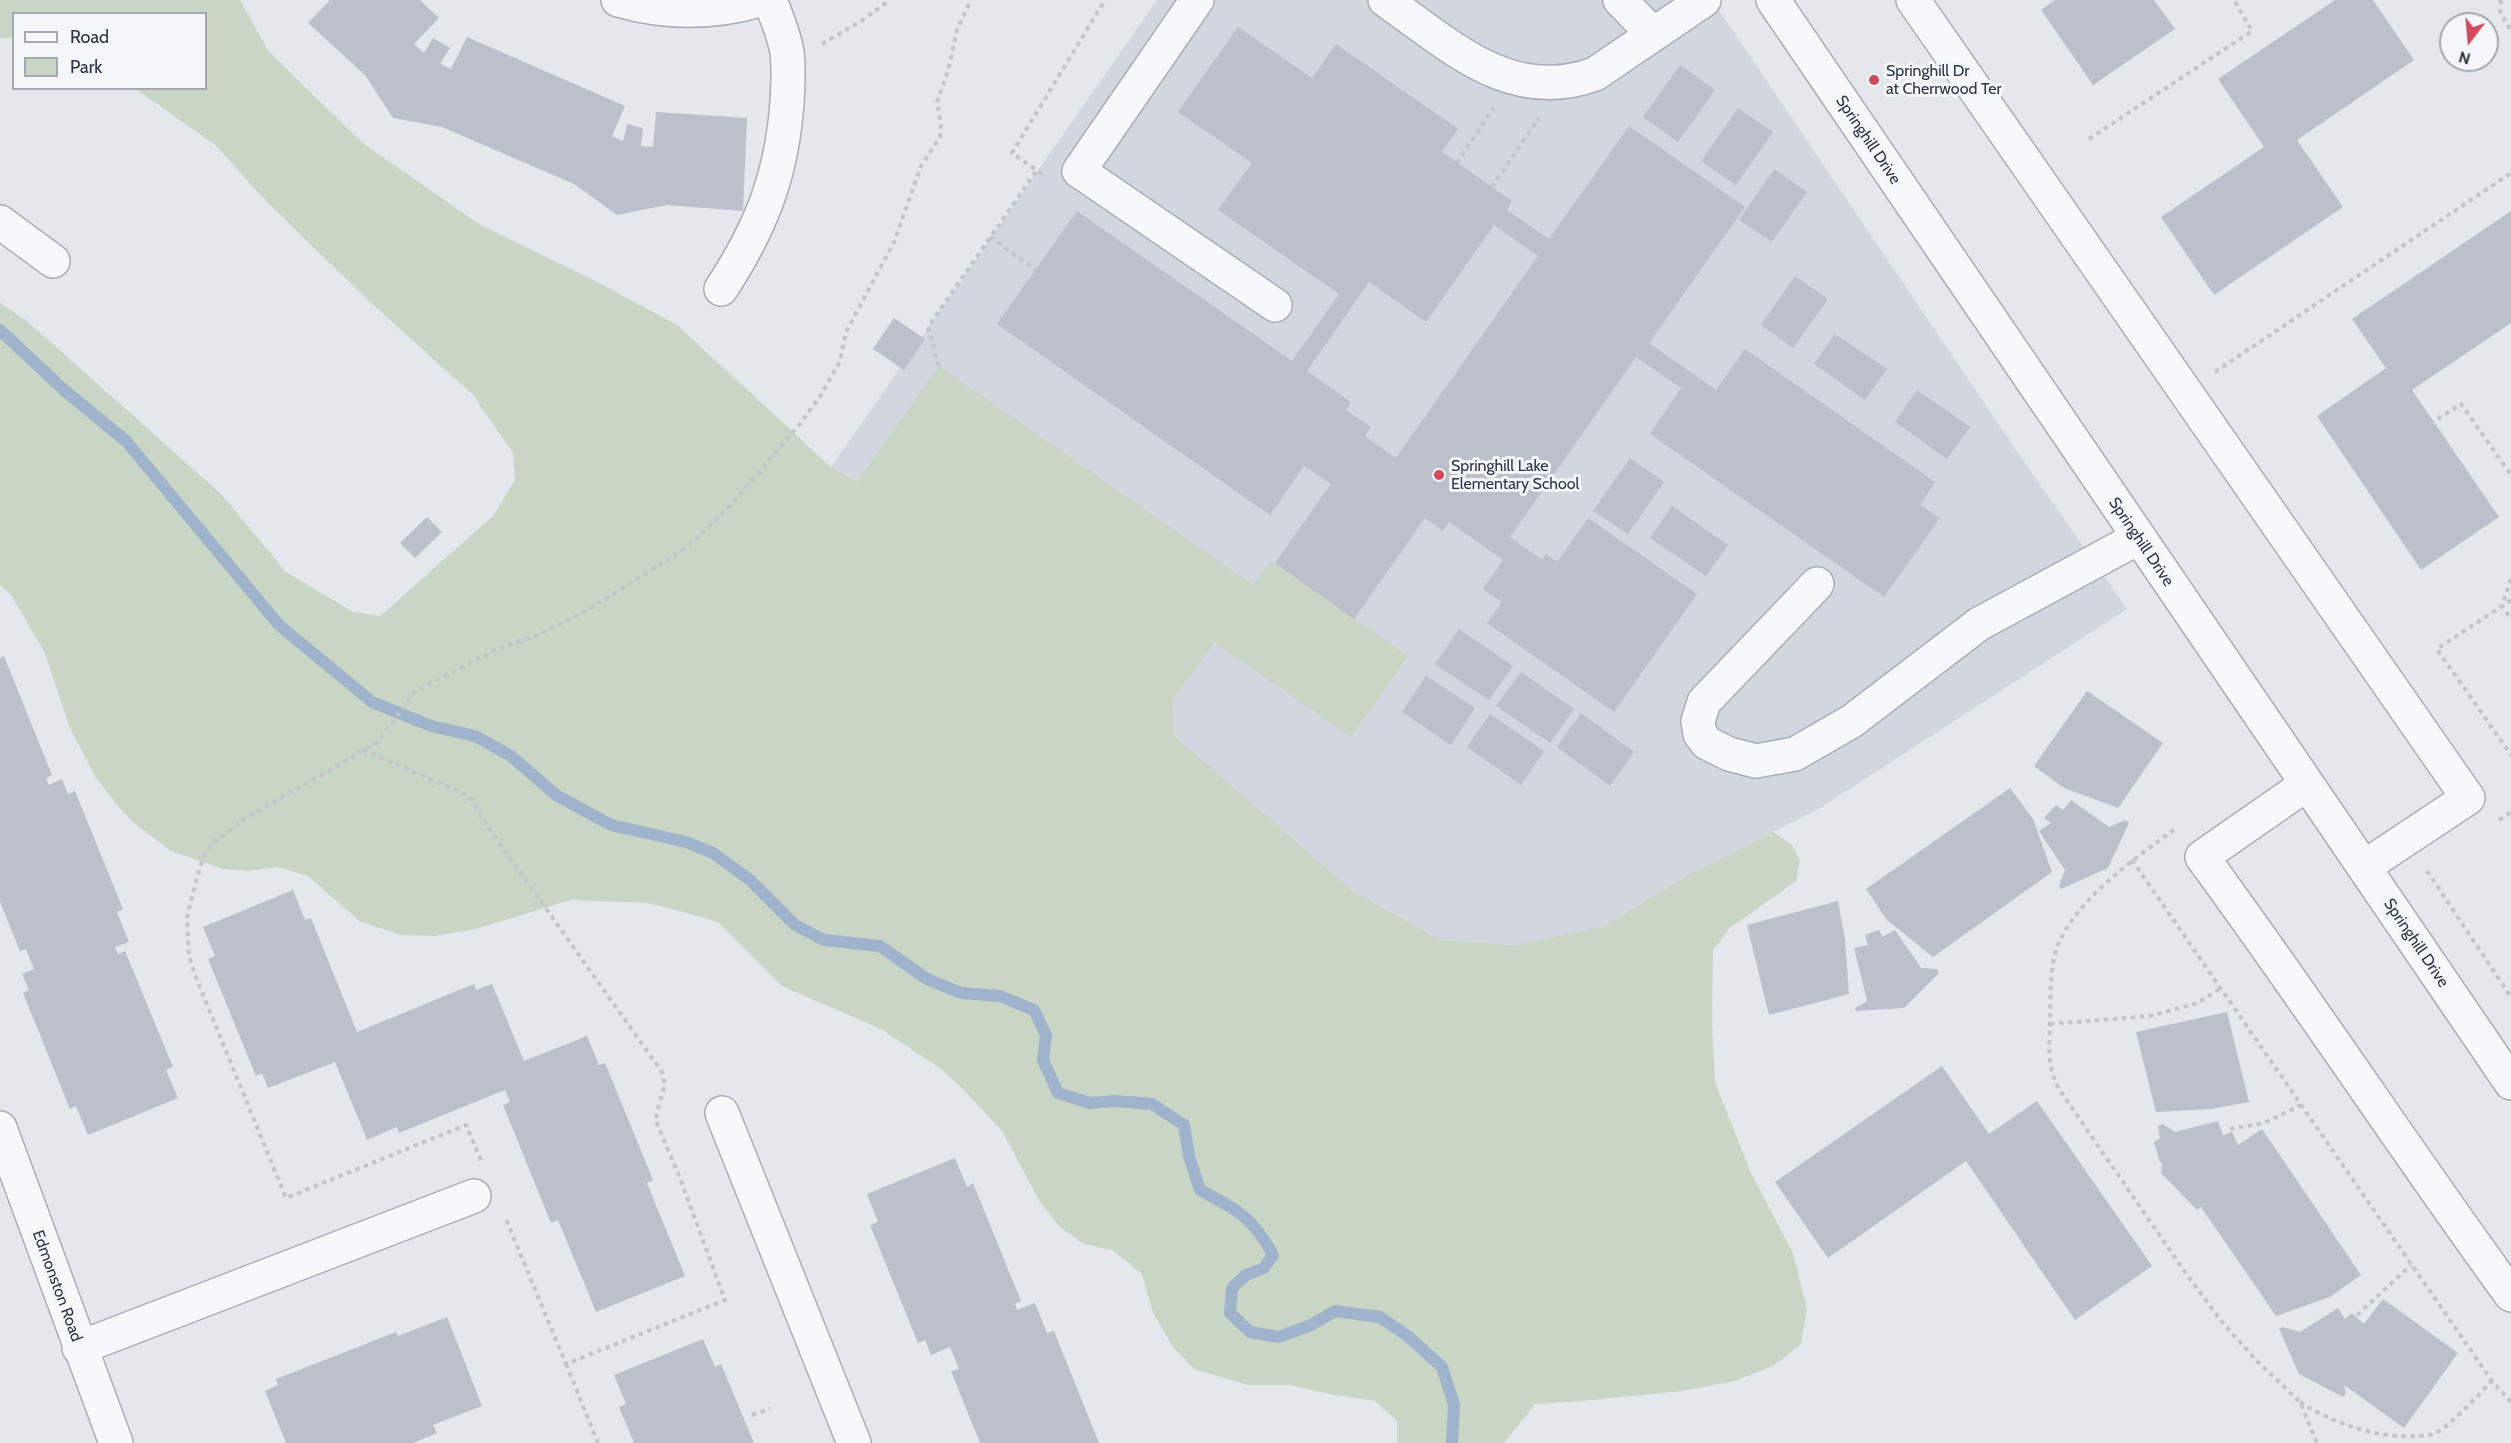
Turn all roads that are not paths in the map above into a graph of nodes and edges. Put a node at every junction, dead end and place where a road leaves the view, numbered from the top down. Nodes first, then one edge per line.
1 (618, 0) edge
2 (760, 0) edge
3 (770, 0) edge
4 (1197, 0) edge
5 (1384, 0) edge
6 (1620, 0) edge
7 (1704, 0) edge
8 (1773, 0) edge
9 (1913, 0) edge
10 (1653, 34) junction
11 (0, 222) edge
12 (53, 261) dead end
13 (721, 289) dead end
14 (1275, 305) dead end
15 (2138, 538) junction
16 (1817, 584) dead end
17 (2307, 784) junction
18 (2364, 867) junction
19 (2511, 1083) edge
20 (722, 1113) dead end
21 (0, 1128) edge
22 (483, 1191) road end
23 (2511, 1295) edge
24 (79, 1348) junction
25 (116, 1443) edge
26 (854, 1443) edge

1 - 2 street
3 - 13 street
4 - 14 street
5 - 10 street
6 - 10 street
7 - 10 street
8 - 15 street, Springhill Drive
9 - 18 street
11 - 12 street
15 - 16 street
15 - 17 street, Springhill Drive
17 - 18 street, Springhill Drive
17 - 23 street
18 - 19 street, Springhill Drive
20 - 26 street
21 - 24 street, Edmonston Road
22 - 24 street
24 - 25 street, Edmonston Road

